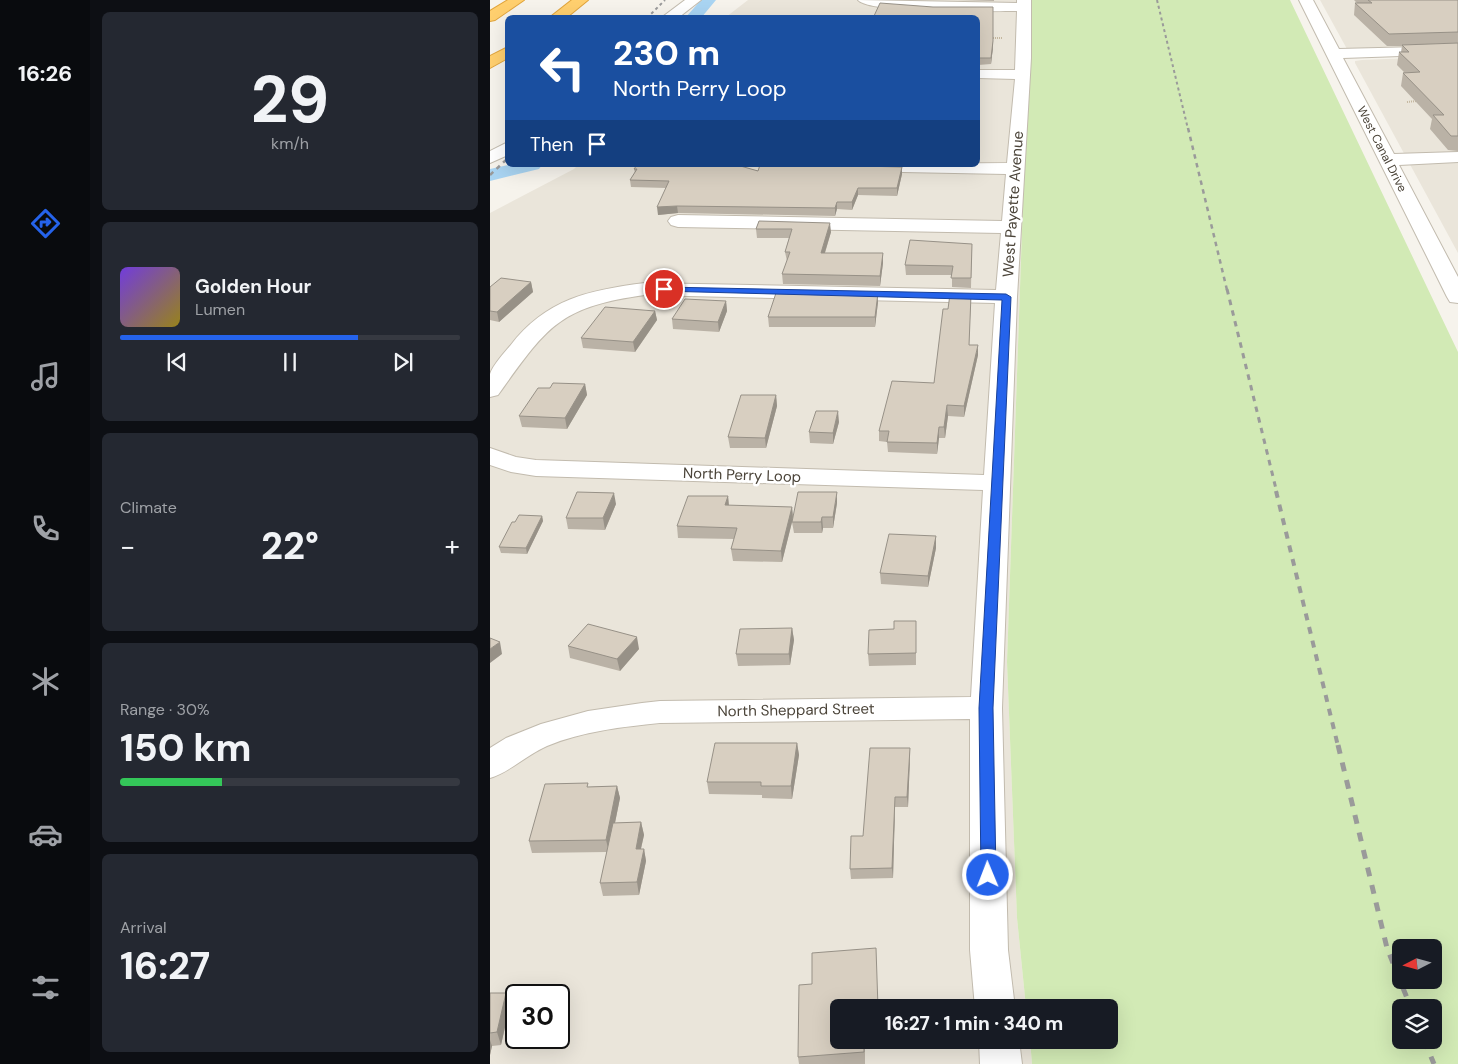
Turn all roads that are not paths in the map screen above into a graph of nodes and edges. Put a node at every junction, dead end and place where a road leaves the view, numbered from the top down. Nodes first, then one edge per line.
1 (517, 0) edge
2 (581, 0) edge
3 (694, 0) edge
4 (866, 0) edge
5 (1306, 0) edge
6 (1024, 3) edge
7 (560, 15) edge
8 (672, 15) edge
9 (490, 17) edge
10 (1458, 50) edge
11 (505, 53) edge
12 (1334, 54) junction
13 (490, 63) edge
14 (980, 74) edge
15 (1022, 74) junction
16 (505, 149) edge
17 (1458, 157) edge
18 (490, 158) edge
19 (1386, 160) junction
20 (908, 167) edge
21 (1015, 169) junction
22 (678, 221) dead end
23 (1011, 227) junction
24 (1006, 297) junction
25 (1458, 297) edge
26 (490, 390) edge
27 (490, 456) edge
28 (996, 483) junction
29 (986, 708) junction
30 (490, 766) edge
31 (994, 999) edge
32 (999, 1049) edge
33 (1001, 1064) edge

1 - 9 highway
2 - 7 highway
3 - 8 street
4 - 6 street
5 - 12 street, West Canal Drive
6 - 15 street, West Payette Avenue
10 - 12 street
11 - 13 highway
12 - 19 street, West Canal Drive
14 - 15 street
15 - 21 street, West Payette Avenue
16 - 18 street
17 - 19 street
19 - 25 street, West Canal Drive
20 - 21 street
21 - 23 street, West Payette Avenue
22 - 23 street
23 - 24 street, West Payette Avenue
24 - 26 street
24 - 28 street, West Payette Avenue
27 - 28 street, North Perry Loop
28 - 29 street, West Payette Avenue
29 - 30 street, North Sheppard Street
29 - 31 street, West Payette Avenue
32 - 33 street

